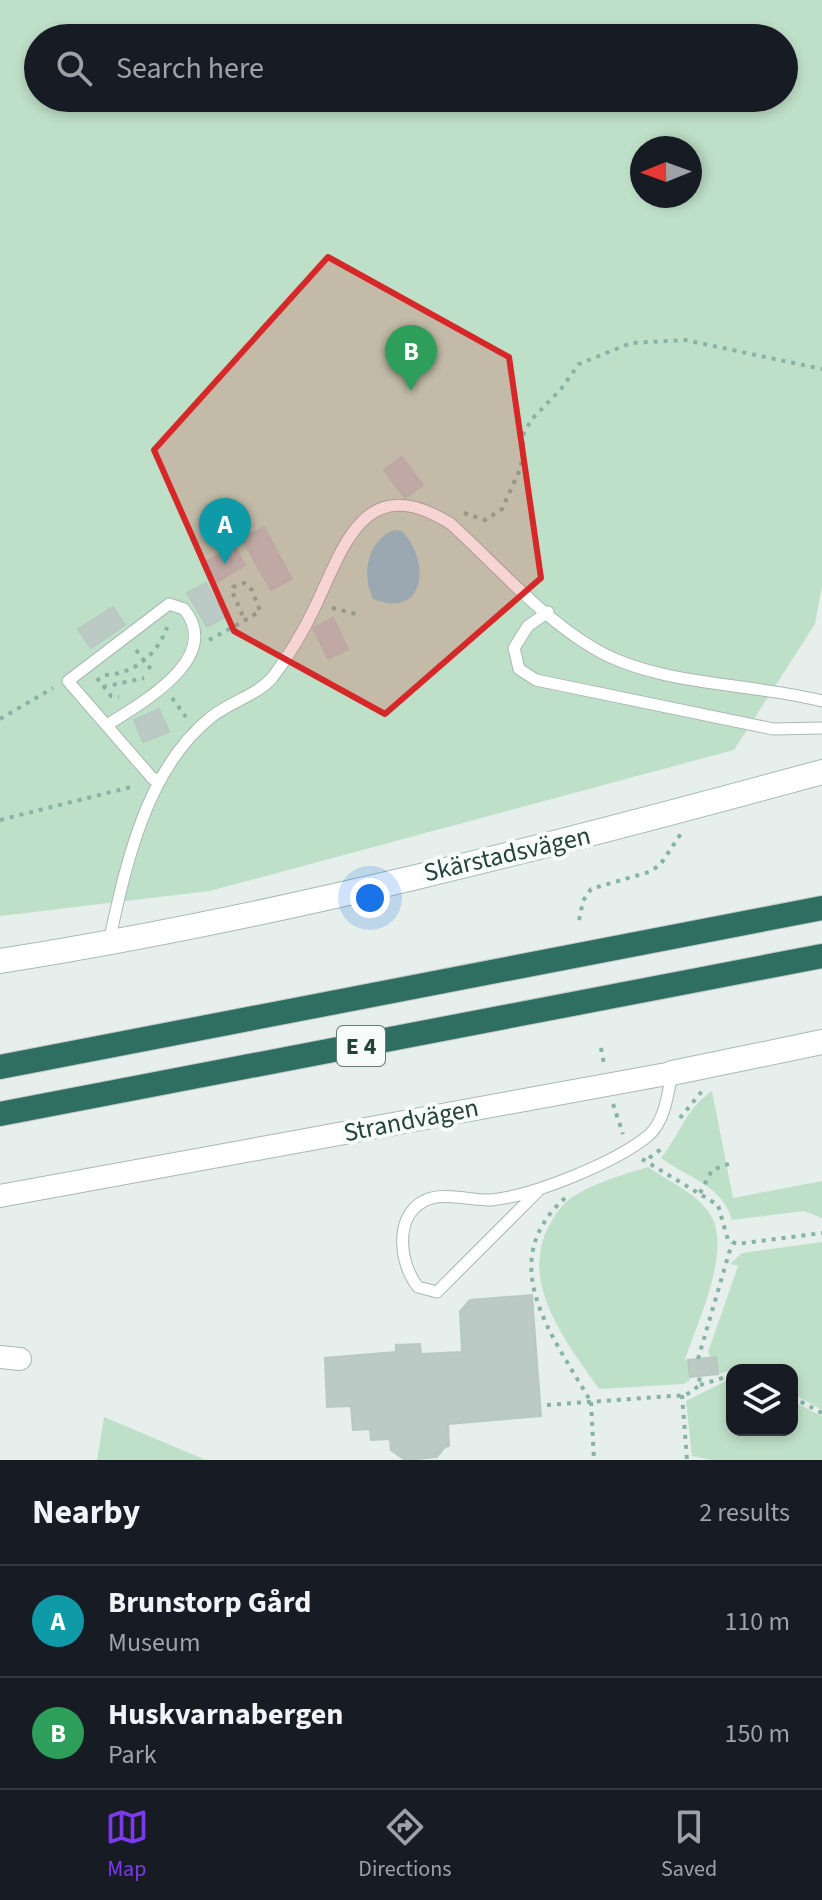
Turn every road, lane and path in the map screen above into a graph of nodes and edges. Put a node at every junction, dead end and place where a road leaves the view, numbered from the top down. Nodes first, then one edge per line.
1 (822, 369) edge
2 (485, 520) dead end
3 (169, 604) junction
4 (548, 612) junction
5 (343, 613) dead end
6 (360, 615) dead end
7 (245, 621) junction
8 (195, 642) junction
9 (138, 652) dead end
10 (144, 660) junction
11 (162, 665) dead end
12 (150, 669) dead end
13 (80, 673) junction
14 (95, 675) junction
15 (68, 681) junction
16 (103, 687) junction
17 (160, 690) junction
18 (822, 701) edge
19 (0, 719) edge
20 (107, 725) junction
21 (822, 728) edge
22 (197, 732) junction
23 (822, 772) edge
24 (157, 779) junction
25 (677, 811) junction
26 (0, 820) edge
27 (822, 908) edge
28 (579, 920) dead end
29 (109, 942) junction
30 (822, 956) edge
31 (0, 961) edge
32 (822, 1042) edge
33 (0, 1067) edge
34 (672, 1073) junction
35 (709, 1087) dead end
36 (0, 1114) edge
37 (678, 1122) dead end
38 (668, 1142) dead end
39 (642, 1159) junction
40 (734, 1162) dead end
41 (633, 1166) dead end
42 (538, 1191) junction
43 (700, 1193) junction
44 (571, 1194) dead end
45 (0, 1196) edge
46 (822, 1233) edge
47 (732, 1242) junction
48 (698, 1359) dead end
49 (699, 1375) dead end
50 (726, 1377) edge
51 (700, 1385) junction
52 (682, 1395) junction
53 (798, 1400) edge
54 (591, 1402) junction
55 (547, 1405) dead end
56 (822, 1413) edge
57 (594, 1460) edge
58 (687, 1460) edge

1 - 2 path
3 - 8 lane
3 - 10 path
3 - 13 lane
4 - 18 lane
4 - 21 lane
4 - 22 lane
5 - 6 path
7 - 7 path
7 - 8 path
8 - 17 lane
9 - 10 path
10 - 12 path
10 - 14 path
11 - 16 path
13 - 14 path
13 - 15 lane
14 - 16 path
15 - 19 path
15 - 20 lane
16 - 17 path
17 - 20 lane
17 - 22 path
20 - 24 lane
22 - 24 lane
23 - 25 main road, Skärstadsvägen
24 - 26 path
24 - 29 lane
25 - 28 path
25 - 29 main road, Skärstadsvägen
27 - 33 highway, E 4
29 - 31 main road, Skärstadsvägen
30 - 36 highway, E 4
32 - 34 main road, Strandvägen
34 - 42 lane
34 - 45 street, Strandvägen
35 - 37 path
38 - 39 path
39 - 41 path
39 - 43 path
40 - 43 path
42 - 42 lane
43 - 47 path
44 - 54 path
46 - 47 path
47 - 48 path
49 - 51 path
50 - 51 path
51 - 52 path
52 - 54 path
52 - 58 path
53 - 56 path
54 - 55 path
54 - 57 path

